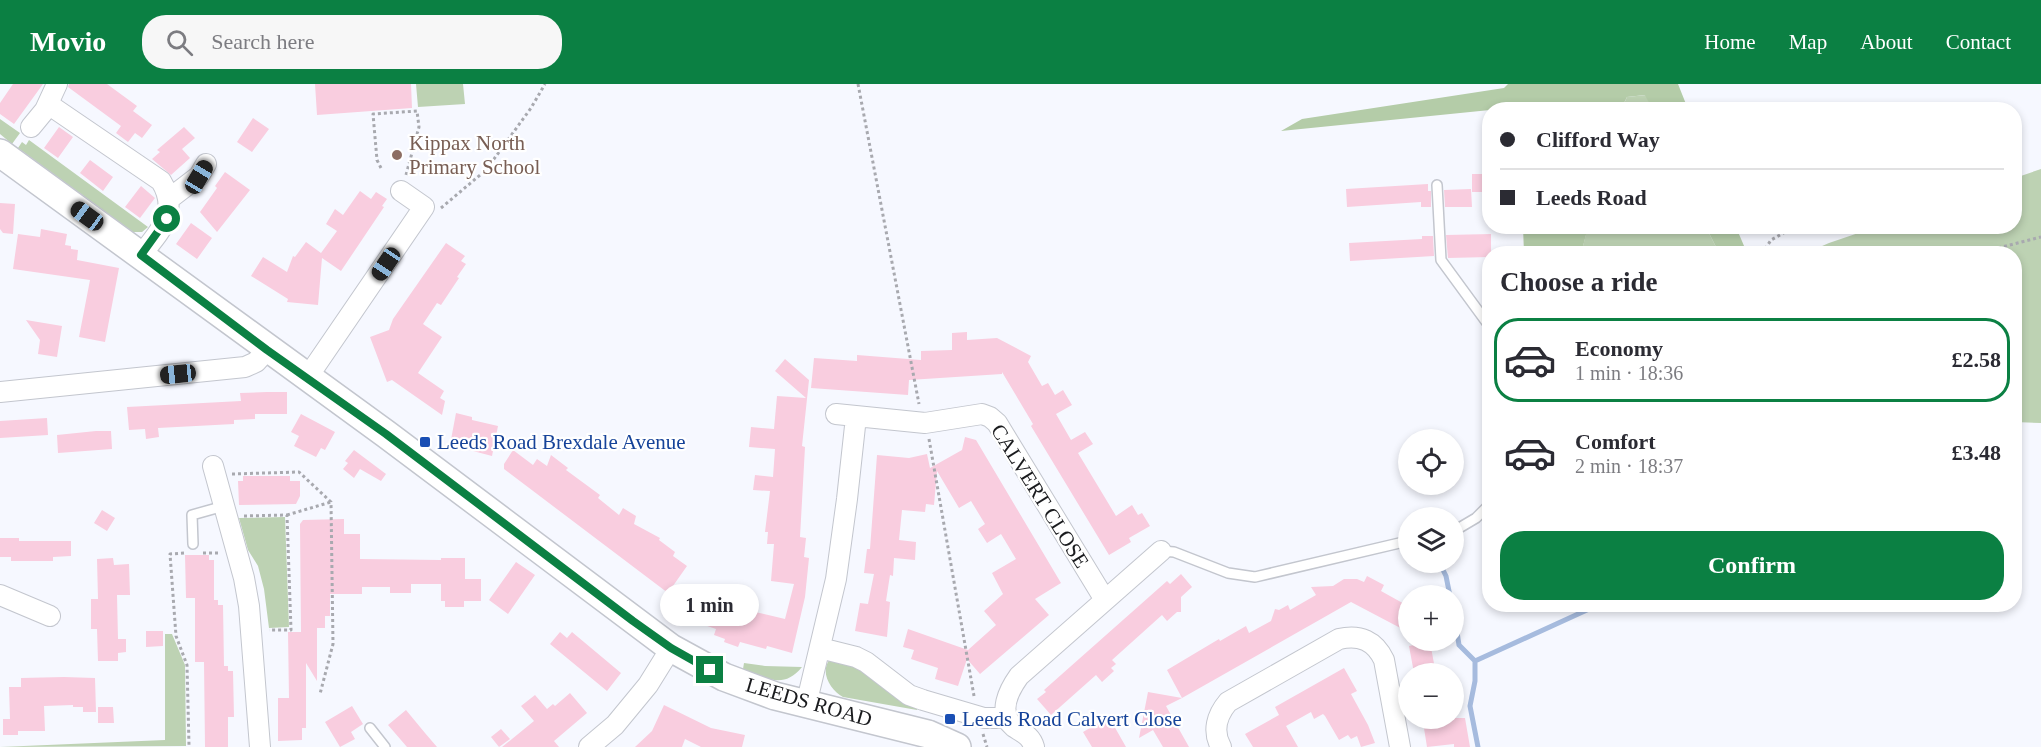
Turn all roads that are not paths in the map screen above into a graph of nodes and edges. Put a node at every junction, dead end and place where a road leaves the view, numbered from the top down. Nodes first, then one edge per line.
1 (57, 84) edge
2 (48, 104) junction
3 (31, 127) dead end
4 (0, 153) edge
5 (206, 164) dead end
6 (1437, 184) dead end
7 (402, 187) road end
8 (169, 199) junction
9 (141, 255) junction
10 (1482, 316) edge
11 (267, 350) junction
12 (307, 378) junction
13 (0, 392) edge
14 (214, 470) road end
15 (225, 511) junction
16 (1482, 512) edge
17 (1464, 525) edge
18 (1398, 543) edge
19 (193, 544) dead end
20 (1161, 551) joint
21 (0, 595) edge
22 (1105, 600) junction
23 (50, 616) dead end
24 (671, 648) junction
25 (820, 648) junction
26 (806, 705) junction
27 (1007, 718) junction
28 (370, 728) dead end
29 (260, 747) edge
30 (385, 747) edge
31 (589, 747) edge
32 (957, 747) edge
33 (1034, 747) edge
34 (1221, 747) edge
35 (1400, 747) edge

1 - 2 street
2 - 3 street
2 - 8 street
4 - 9 main road, LEEDS ROAD
5 - 8 street
6 - 10 lane
7 - 12 street
8 - 9 street
9 - 11 main road, LEEDS ROAD
11 - 12 main road, LEEDS ROAD
11 - 13 street
12 - 24 main road, LEEDS ROAD
14 - 15 street
15 - 19 lane
15 - 29 street
16 - 17 lane
18 - 20 lane
20 - 22 street
21 - 23 street
22 - 25 street, CALVERT CLOSE
22 - 27 street
24 - 26 main road, LEEDS ROAD
24 - 31 street
25 - 26 street, CALVERT CLOSE
25 - 27 street
26 - 32 main road, LEEDS ROAD
27 - 33 street
28 - 30 lane
34 - 35 street

